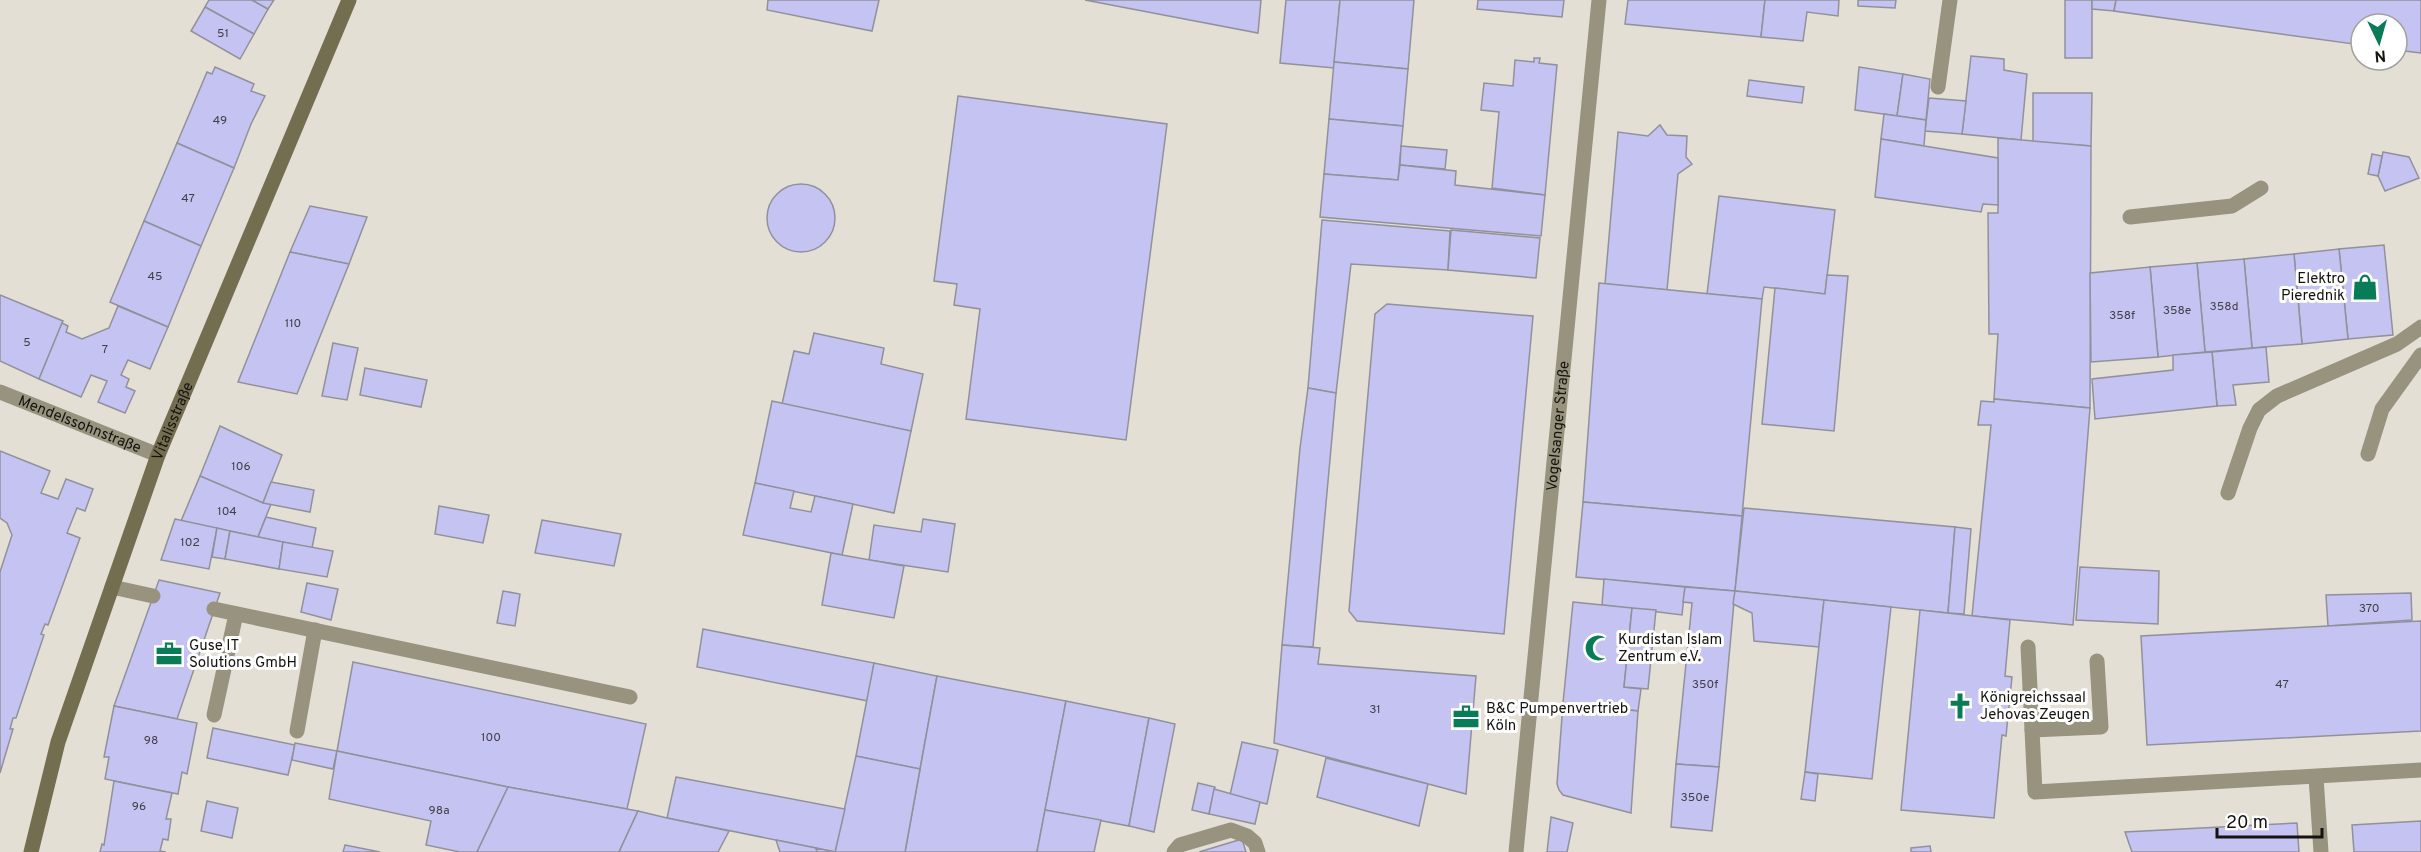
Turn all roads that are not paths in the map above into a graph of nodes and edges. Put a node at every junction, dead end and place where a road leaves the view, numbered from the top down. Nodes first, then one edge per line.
1 (349, 0) edge
2 (1599, 0) edge
3 (1950, 0) edge
4 (1938, 87) dead end
5 (2261, 188) dead end
6 (2130, 217) dead end
7 (2421, 327) edge
8 (2421, 355) edge
9 (0, 392) edge
10 (2368, 454) dead end
11 (158, 455) junction
12 (2228, 493) dead end
13 (112, 587) junction
14 (153, 596) dead end
15 (214, 609) dead end
16 (236, 614) junction
17 (315, 630) junction
18 (2028, 647) dead end
19 (2097, 661) dead end
20 (630, 697) dead end
21 (214, 715) dead end
22 (2032, 730) junction
23 (297, 731) dead end
24 (2421, 770) edge
25 (2316, 777) junction
26 (31, 852) edge
27 (1174, 852) edge
28 (1258, 852) edge
29 (1516, 852) edge
30 (2320, 852) edge

1 - 11 street, Vitalisstraße
2 - 29 street, Vogelsanger Straße
3 - 4 street
5 - 6 street
7 - 12 street
8 - 10 street
9 - 11 street, Mendelssohnstraße
11 - 13 street, Vitalisstraße
13 - 14 street
13 - 26 street, Vitalisstraße
15 - 16 street
16 - 17 street
16 - 21 street
17 - 20 street
17 - 23 street
18 - 22 street
19 - 22 street
22 - 25 street
24 - 25 street
25 - 30 street
27 - 28 street

